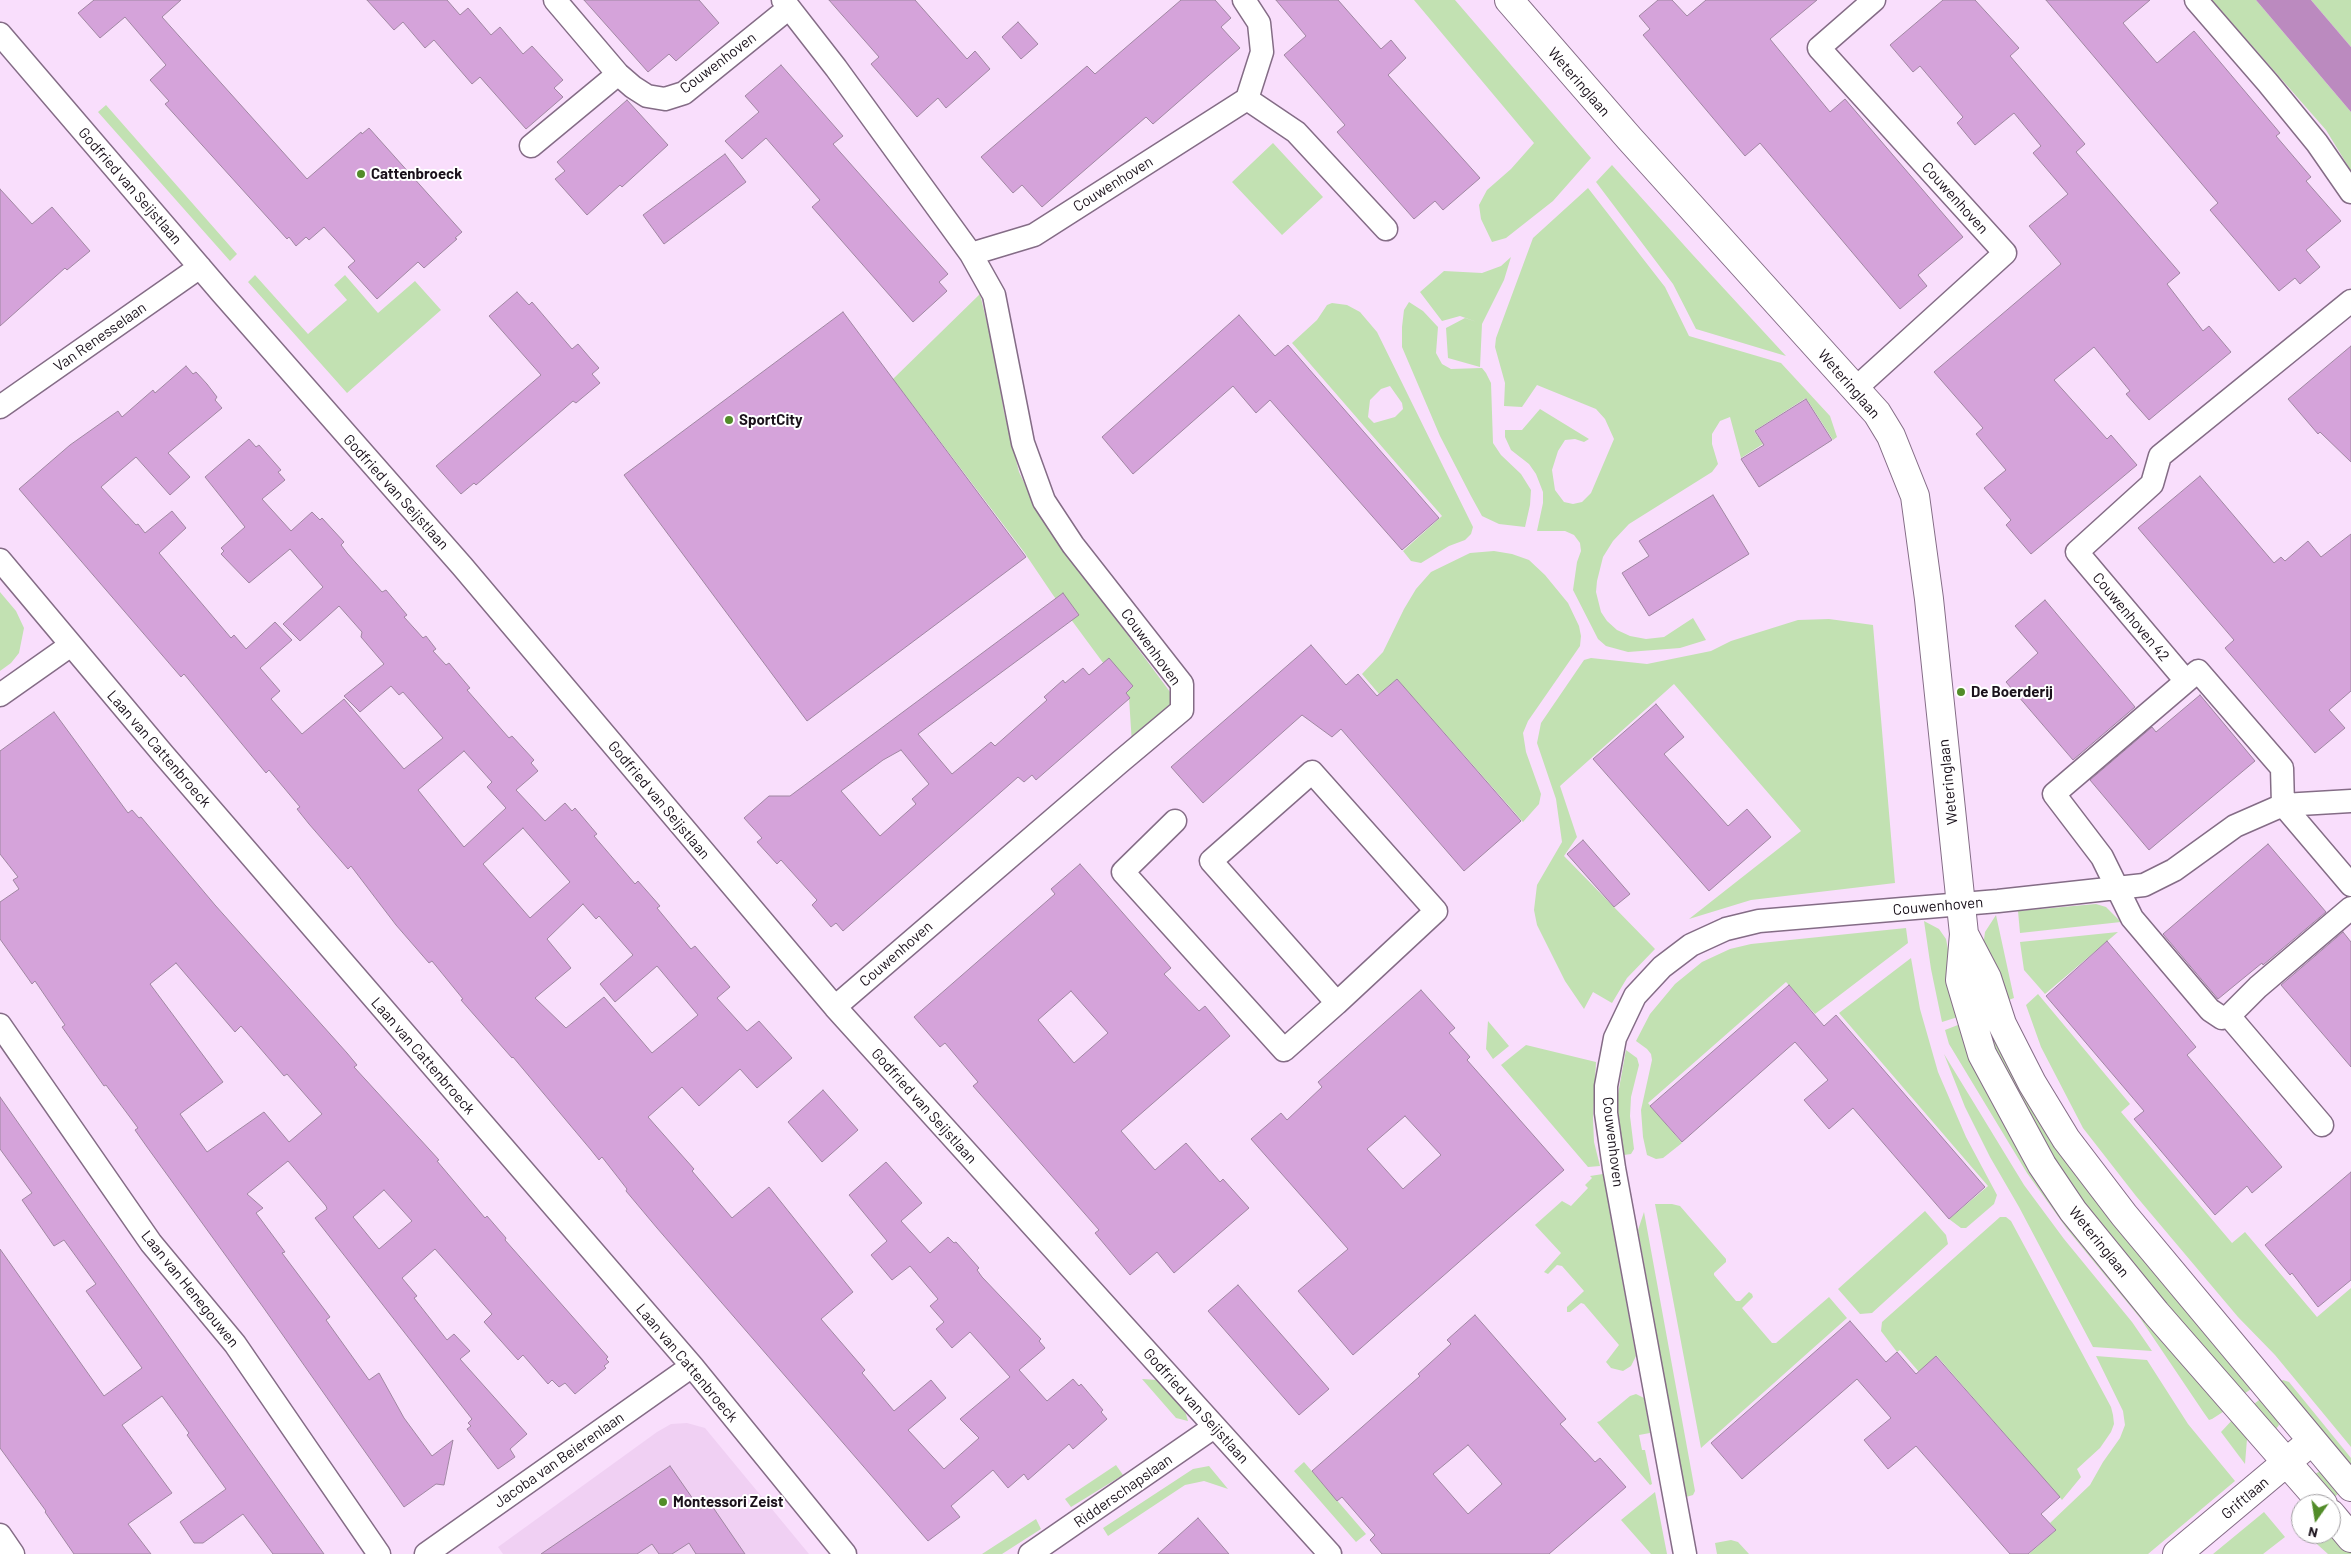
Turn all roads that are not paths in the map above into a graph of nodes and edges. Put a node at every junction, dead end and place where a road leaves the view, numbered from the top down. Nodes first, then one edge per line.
1 (555, 0) edge
2 (1244, 0) edge
3 (1509, 0) edge
4 (1874, 0) edge
5 (2196, 0) edge
6 (786, 4) edge
7 (0, 34) edge
8 (618, 74) junction
9 (1247, 99) junction
10 (531, 146) dead end
11 (2351, 192) edge
12 (1386, 229) dead end
13 (971, 254) junction
14 (200, 267) junction
15 (2351, 301) edge
16 (1856, 389) junction
17 (0, 407) edge
18 (0, 560) edge
19 (71, 646) junction
20 (2186, 681) junction
21 (0, 695) edge
22 (2351, 801) edge
23 (2283, 805) junction
24 (1175, 821) dead end
25 (2351, 885) edge
26 (2116, 888) junction
27 (1961, 904) junction
28 (2351, 908) edge
29 (1964, 934) junction
30 (1337, 1003) junction
31 (835, 1007) junction
32 (2229, 1016) junction
33 (0, 1025) edge
34 (2322, 1124) dead end
35 (692, 1366) junction
36 (1214, 1427) junction
37 (2312, 1441) junction
38 (2286, 1462) junction
39 (2351, 1486) edge
40 (2314, 1494) edge
41 (2341, 1526) edge
42 (0, 1535) edge
43 (2351, 1538) edge
44 (13, 1554) edge
45 (379, 1554) edge
46 (426, 1554) edge
47 (844, 1554) edge
48 (1030, 1554) edge
49 (1330, 1554) edge
50 (1685, 1554) edge
51 (2177, 1554) edge

1 - 8 street, Couwenhoven
2 - 9 street
3 - 16 street, Weteringlaan
4 - 16 street, Couwenhoven
5 - 11 street
6 - 8 street, Couwenhoven
6 - 13 street, Couwenhoven
7 - 14 street, Godfried van Seijstlaan
8 - 10 street
9 - 12 street
9 - 13 street, Couwenhoven
13 - 31 street, Couwenhoven
14 - 17 street, Van Renesselaan
14 - 31 street, Godfried van Seijstlaan
15 - 20 street, Couwenhoven 42
16 - 27 street, Weteringlaan
18 - 19 street, Laan van Cattenbroeck
19 - 21 street
19 - 35 street, Laan van Cattenbroeck
20 - 23 street
20 - 26 street
22 - 23 street, Couwenhoven
23 - 25 street
23 - 26 street, Couwenhoven
24 - 30 street
26 - 27 street, Couwenhoven
26 - 32 street
27 - 29 street, Weteringlaan
27 - 50 street, Couwenhoven
28 - 32 street
29 - 37 street, Weteringlaan
29 - 38 street, Weteringlaan
30 - 30 street
31 - 36 street, Godfried van Seijstlaan
32 - 34 street
33 - 45 street, Laan van Henegouwen
35 - 46 street, Jacoba van Beierenlaan
35 - 47 street, Laan van Cattenbroeck
36 - 48 street, Ridderschapslaan
36 - 49 street, Godfried van Seijstlaan
37 - 38 street, Griftlaan
37 - 39 street, Weteringlaan
38 - 40 street, Weteringlaan
38 - 51 street, Griftlaan
41 - 43 street
42 - 44 street

